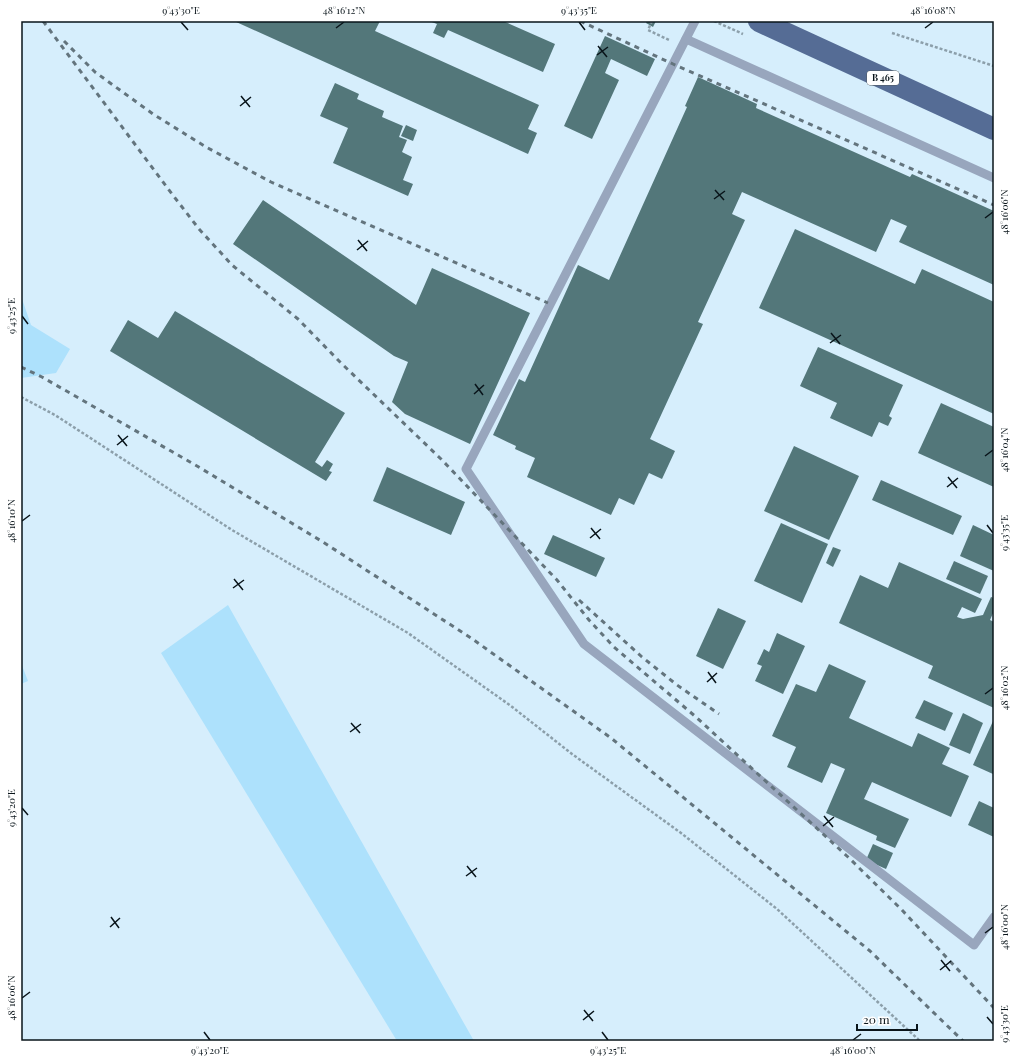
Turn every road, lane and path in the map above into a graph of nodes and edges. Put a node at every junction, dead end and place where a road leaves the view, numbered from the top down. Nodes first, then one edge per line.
1 (652, 21) edge
2 (695, 21) edge
3 (759, 21) edge
4 (892, 33) dead end
5 (684, 42) junction
6 (994, 66) edge
7 (994, 129) edge
8 (994, 178) edge
9 (21, 397) edge
10 (994, 917) edge
11 (920, 1041) edge

1 - 5 path
2 - 5 lane
3 - 7 main road, B 465
4 - 6 path
5 - 8 lane
5 - 10 lane
9 - 11 path

